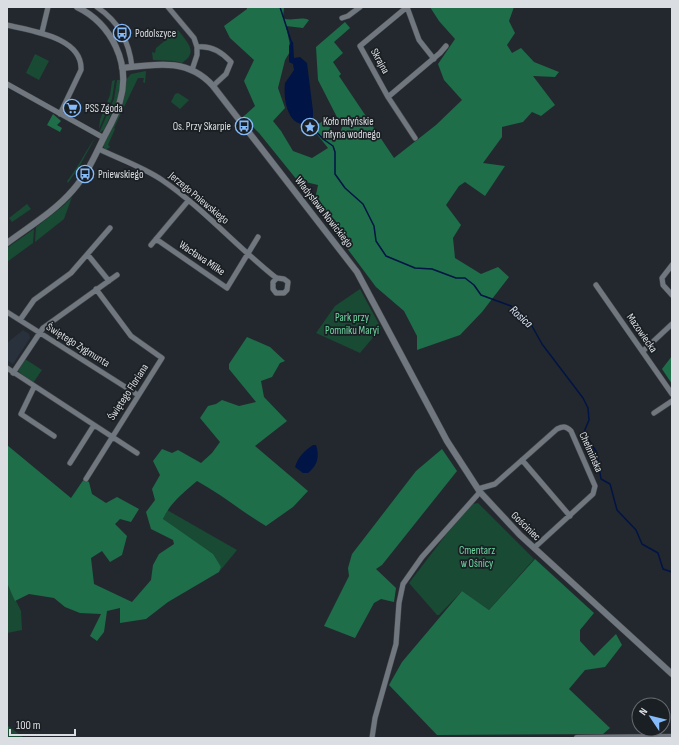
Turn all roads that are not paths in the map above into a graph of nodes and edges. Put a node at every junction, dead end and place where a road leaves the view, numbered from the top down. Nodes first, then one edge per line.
1 (48, 7) edge
2 (79, 7) edge
3 (97, 7) edge
4 (168, 7) edge
5 (360, 7) edge
6 (407, 7) edge
7 (342, 18) dead end
8 (7, 25) edge
9 (42, 32) junction
10 (446, 46) dead end
11 (197, 47) junction
12 (434, 59) junction
13 (132, 67) junction
14 (122, 68) junction
15 (192, 70) junction
16 (7, 84) edge
17 (213, 86) junction
18 (388, 97) junction
19 (60, 114) junction
20 (104, 138) junction
21 (415, 138) dead end
22 (99, 149) junction
23 (188, 200) junction
24 (110, 228) dead end
25 (258, 236) dead end
26 (156, 239) junction
27 (7, 243) edge
28 (151, 245) dead end
29 (248, 254) junction
30 (88, 255) junction
31 (672, 265) edge
32 (117, 275) dead end
33 (277, 278) dead end
34 (109, 281) junction
35 (596, 285) dead end
36 (96, 289) junction
37 (672, 295) edge
38 (7, 312) edge
39 (20, 320) junction
40 (672, 324) edge
41 (39, 333) junction
42 (643, 352) junction
43 (405, 361) joint
44 (7, 368) edge
45 (13, 372) junction
46 (34, 387) junction
47 (672, 394) edge
48 (138, 395) junction
49 (672, 401) edge
50 (654, 413) dead end
51 (94, 425) junction
52 (54, 436) dead end
53 (112, 437) junction
54 (137, 453) dead end
55 (522, 460) junction
56 (70, 463) dead end
57 (86, 479) dead end
58 (479, 490) junction
59 (570, 516) junction
60 (534, 548) junction
61 (672, 674) edge
62 (672, 737) edge
63 (372, 738) edge
64 (577, 738) edge

1 - 9 street
2 - 14 street
3 - 13 street
4 - 11 street
5 - 7 street
6 - 12 street
6 - 18 street, Skrajna
8 - 9 street
9 - 19 street
10 - 12 street
11 - 15 street
11 - 17 street
12 - 18 street
13 - 14 street, Władysława Nowickiego
13 - 15 street, Władysława Nowickiego
14 - 20 street
15 - 17 street, Władysława Nowickiego
16 - 19 street
17 - 43 street, Władysława Nowickiego
18 - 21 street, Skrajna
19 - 20 street
20 - 22 street
22 - 23 street, Jerzego Pniewskiego
22 - 27 street
23 - 26 street
23 - 29 street, Jerzego Pniewskiego
24 - 30 street
25 - 29 street, Wacława Milke
26 - 28 street
26 - 29 street, Wacława Milke
29 - 33 street, Jerzego Pniewskiego
30 - 34 street
30 - 39 street
31 - 37 street
32 - 34 street
34 - 36 street
35 - 42 street, Mazowiecka
36 - 41 street
36 - 48 street, Świętego Floriana
38 - 39 street, Świętego Zygmunta
39 - 41 street, Świętego Zygmunta
40 - 42 street
41 - 45 street
41 - 48 street, Świętego Zygmunta
42 - 47 street, Mazowiecka
43 - 58 street, Gościniec
44 - 45 street
45 - 46 street
46 - 51 street
46 - 52 street
48 - 53 street, Świętego Floriana
49 - 50 street
51 - 53 street
51 - 56 street
53 - 54 street
53 - 57 street, Świętego Floriana
55 - 58 street, Chełmińska
55 - 59 street
55 - 59 street, Chełmińska
58 - 60 street, Gościniec
58 - 63 street
59 - 60 street, Chełmińska
60 - 61 street, Gościniec
62 - 64 street

